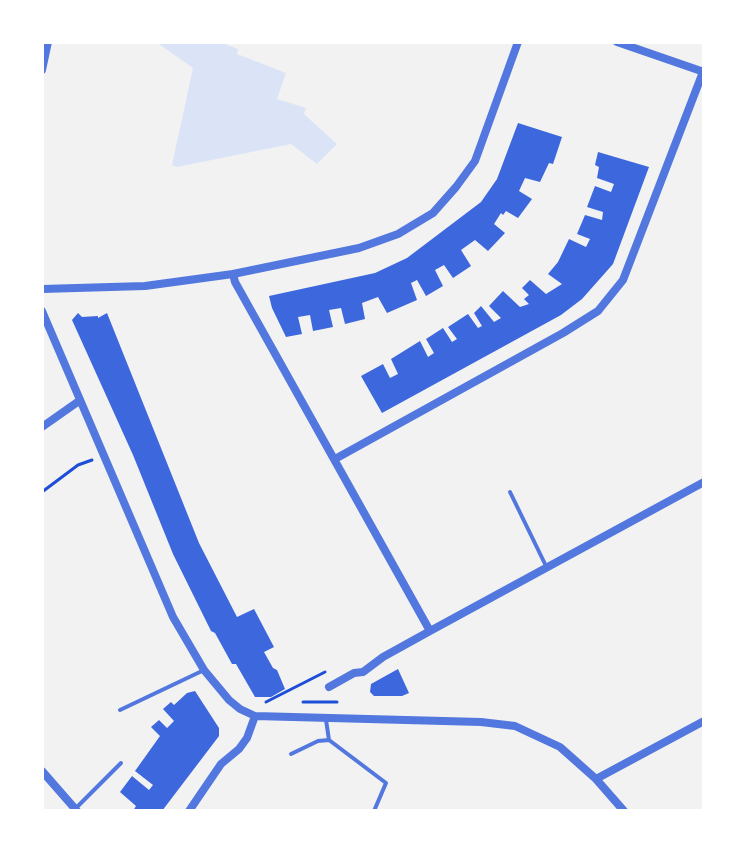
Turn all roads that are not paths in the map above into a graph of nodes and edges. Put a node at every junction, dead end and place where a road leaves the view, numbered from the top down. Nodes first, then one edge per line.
1 (48, 42) edge
2 (518, 42) edge
3 (617, 42) edge
4 (42, 70) edge
5 (704, 72) edge
6 (233, 274) junction
7 (42, 289) edge
8 (42, 311) edge
9 (79, 401) junction
10 (42, 427) edge
11 (335, 459) junction
12 (704, 482) edge
13 (510, 492) dead end
14 (547, 568) junction
15 (430, 631) junction
16 (204, 670) junction
17 (332, 685) road end
18 (120, 710) dead end
19 (255, 716) junction
20 (326, 720) junction
21 (704, 721) edge
22 (329, 740) junction
23 (291, 754) dead end
24 (121, 763) dead end
25 (42, 771) edge
26 (596, 779) junction
27 (76, 810) edge
28 (189, 811) edge
29 (374, 811) edge
30 (624, 811) edge

1 - 4 street
2 - 6 street
3 - 5 street
5 - 11 street
6 - 7 street
6 - 11 street
8 - 9 street
9 - 10 street
9 - 16 street
11 - 15 street
12 - 14 street
13 - 14 lane
14 - 15 street
15 - 17 street
16 - 18 lane
16 - 19 street
19 - 20 street
19 - 28 street
20 - 22 lane
20 - 26 street
21 - 26 street
22 - 23 lane
22 - 29 lane
24 - 27 lane
25 - 27 street
26 - 30 street

